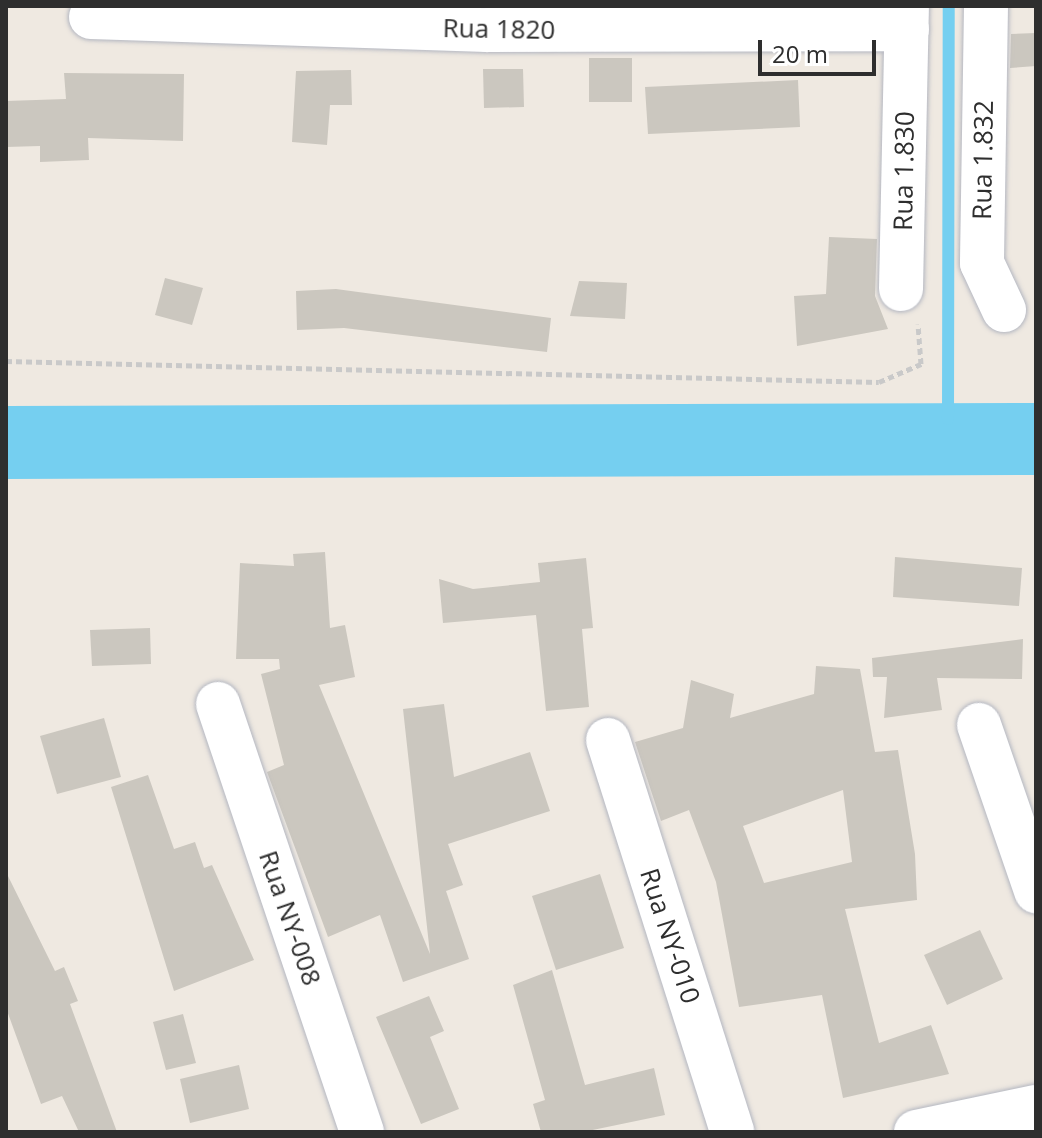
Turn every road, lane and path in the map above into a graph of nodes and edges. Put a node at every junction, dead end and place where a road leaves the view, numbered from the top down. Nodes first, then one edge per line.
1 (986, 6) edge
2 (255, 15) edge
3 (91, 17) dead end
4 (907, 18) edge
5 (901, 289) joint
6 (1004, 310) dead end
7 (6, 361) edge
8 (218, 704) dead end
9 (979, 725) dead end
10 (608, 740) dead end
11 (1036, 891) edge
12 (1036, 1107) edge
13 (362, 1132) edge
14 (732, 1132) edge
15 (916, 1132) edge

1 - 6 street, Rua 1.832
2 - 3 street, Rua 1820
2 - 4 street, Rua 1820
4 - 5 street, Rua 1.830
5 - 7 path
8 - 13 street, Rua NY-008
9 - 11 street
10 - 14 street, Rua NY-010
12 - 15 street

